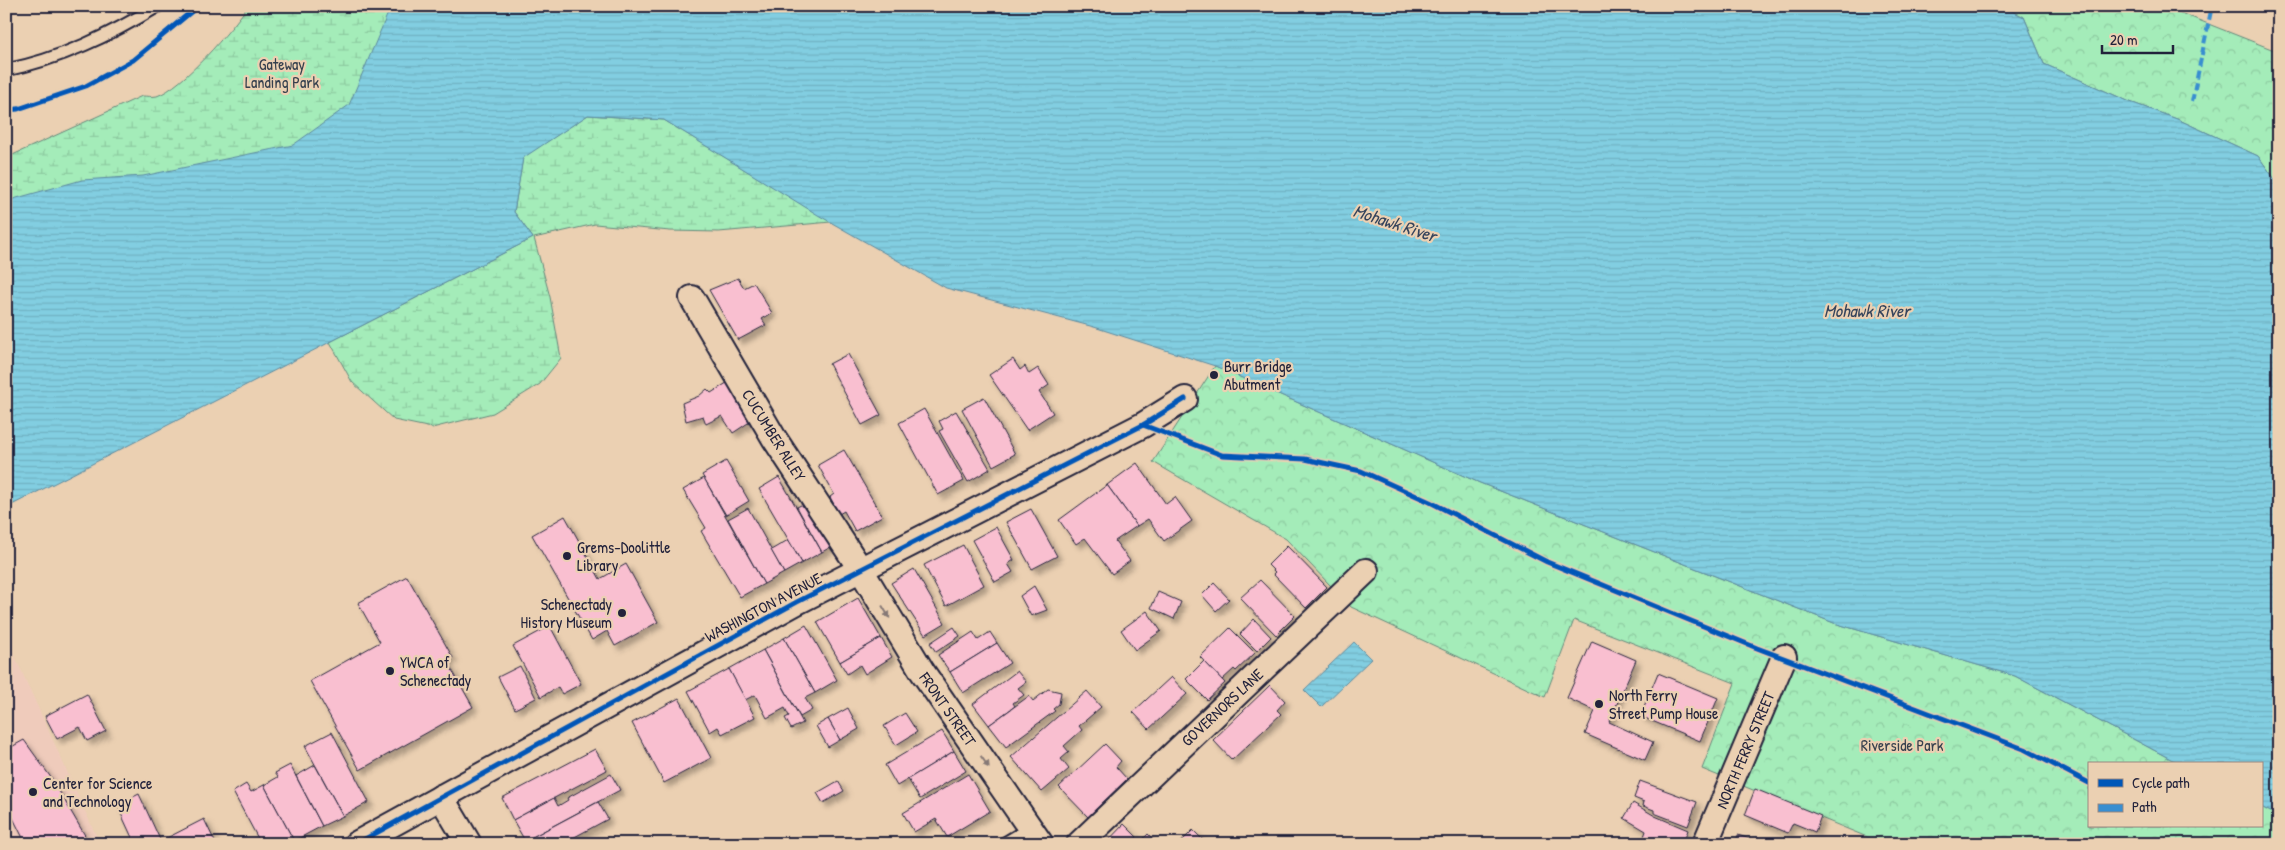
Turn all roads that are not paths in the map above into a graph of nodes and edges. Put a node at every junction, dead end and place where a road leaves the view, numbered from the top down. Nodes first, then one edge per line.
1 (158, 6) edge
2 (6, 70) edge
3 (692, 298) dead end
4 (1185, 399) dead end
5 (861, 570) junction
6 (1366, 571) dead end
7 (1784, 657) dead end
8 (441, 797) junction
9 (1035, 836) edge
10 (356, 844) edge
11 (469, 844) edge
12 (1003, 844) edge
13 (1078, 844) edge
14 (1705, 844) edge

1 - 2 lane
3 - 5 street, CUCUMBER ALLEY
4 - 5 street, WASHINGTON AVENUE
5 - 8 street, WASHINGTON AVENUE
5 -> 9 street, FRONT STREET
6 - 13 street, GOVERNORS LANE
7 - 14 street, NORTH FERRY STREET
8 - 10 street, WASHINGTON AVENUE
8 - 11 street
9 - 12 lane

